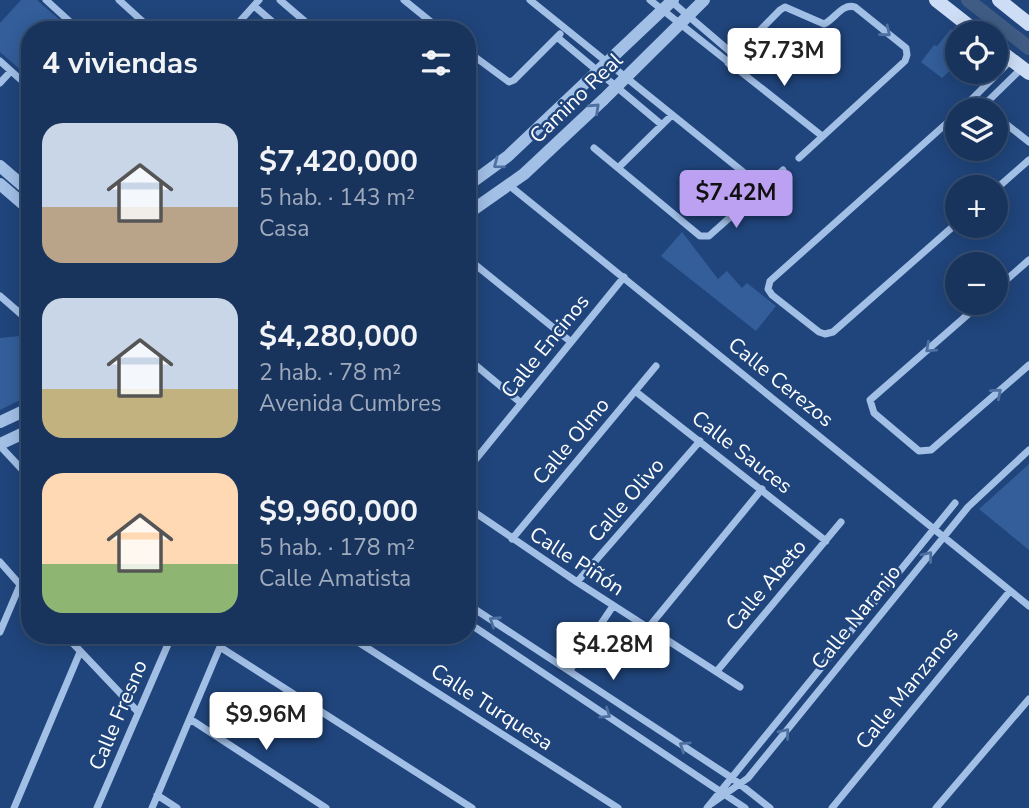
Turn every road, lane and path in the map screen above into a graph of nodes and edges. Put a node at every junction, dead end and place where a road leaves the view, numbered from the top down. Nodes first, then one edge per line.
1 (46, 0) edge
2 (119, 0) edge
3 (280, 0) edge
4 (404, 0) edge
5 (530, 0) edge
6 (650, 0) edge
7 (704, 0) edge
8 (936, 0) edge
9 (999, 0) edge
10 (256, 3) edge
11 (669, 3) edge
12 (684, 20) junction
13 (69, 21) edge
14 (142, 21) edge
15 (240, 21) edge
16 (273, 21) edge
17 (304, 21) edge
18 (430, 21) edge
19 (963, 21) edge
20 (1029, 24) edge
21 (565, 29) junction
22 (557, 37) junction
23 (734, 55) junction
24 (476, 58) edge
25 (0, 61) edge
26 (728, 62) junction
27 (603, 67) junction
28 (1021, 67) edge
29 (11, 71) junction
30 (21, 80) edge
31 (621, 82) junction
32 (0, 83) edge
33 (975, 98) edge
34 (994, 98) edge
35 (672, 115) junction
36 (662, 125) junction
37 (945, 125) edge
38 (1008, 125) edge
39 (822, 136) junction
40 (1029, 142) edge
41 (594, 148) dead end
42 (799, 158) dead end
43 (1029, 160) edge
44 (0, 166) edge
45 (618, 168) junction
46 (783, 170) dead end
47 (1008, 178) edge
48 (476, 179) edge
49 (0, 184) edge
50 (21, 184) edge
51 (510, 186) junction
52 (763, 188) junction
53 (21, 202) edge
54 (476, 208) edge
55 (945, 234) edge
56 (1029, 260) edge
57 (476, 265) edge
58 (624, 276) junction
59 (1008, 278) edge
60 (0, 296) edge
61 (21, 314) edge
62 (967, 315) edge
63 (571, 342) junction
64 (476, 365) edge
65 (1029, 365) edge
66 (656, 366) dead end
67 (635, 391) junction
68 (522, 403) junction
69 (21, 412) edge
70 (0, 422) edge
71 (21, 434) edge
72 (700, 441) junction
73 (0, 445) edge
74 (1029, 450) edge
75 (476, 454) edge
76 (21, 468) edge
77 (762, 489) junction
78 (955, 503) dead end
79 (476, 513) edge
80 (841, 522) dead end
81 (933, 528) junction
82 (943, 537) junction
83 (512, 539) junction
84 (826, 541) junction
85 (0, 562) edge
86 (577, 582) junction
87 (20, 585) joint
88 (1010, 591) junction
89 (613, 606) junction
90 (1029, 606) edge
91 (476, 610) edge
92 (476, 628) edge
93 (648, 628) junction
94 (0, 632) edge
95 (73, 644) edge
96 (168, 644) edge
97 (361, 644) edge
98 (220, 646) joint
99 (80, 652) junction
100 (570, 670) junction
101 (717, 671) junction
102 (740, 687) dead end
103 (1029, 699) edge
104 (138, 712) junction
105 (190, 719) junction
106 (732, 778) junction
107 (740, 785) junction
108 (724, 792) junction
109 (157, 795) junction
110 (709, 806) edge
111 (14, 808) edge
112 (97, 808) edge
113 (152, 808) edge
114 (177, 808) edge
115 (326, 808) edge
116 (471, 808) edge
117 (618, 808) edge
118 (745, 808) edge
119 (771, 808) edge
120 (832, 808) edge
121 (936, 808) edge

1 - 13 street
2 - 14 street
3 - 17 street
4 - 18 street
5 - 21 street
6 - 11 street
7 - 12 street, Camino Real
8 - 19 main road
9 - 20 main road
10 - 15 street
10 - 16 street
11 - 12 street
11 - 12 street
11 - 27 street, Camino Real
12 - 23 street
12 - 26 street
12 - 31 street, Camino Real
21 - 22 street
21 - 27 street
22 - 24 street
22 - 27 street
23 - 26 street
23 -> 39 street
25 - 29 street
26 - 39 street
27 - 31 street
27 - 31 street
27 -> 48 street, Camino Real
28 - 33 street
28 - 34 street
29 - 30 street
29 - 32 street
31 - 35 street
31 - 36 street
51 -> 31 street, Camino Real
35 - 36 street
35 - 52 street
36 - 45 street
37 - 55 street
38 - 40 street
39 - 42 street
41 - 45 street
43 - 47 street
44 - 50 street
45 - 52 street
46 - 52 street
49 - 53 street
51 - 54 street, Camino Real
51 - 58 street, Calle Cerezos
56 - 59 street
57 - 63 street
58 - 63 street, Calle Encinos
58 - 81 street, Calle Cerezos
60 - 61 street
62 -> 65 street
63 - 68 street, Calle Encinos
64 - 68 street
66 - 67 street, Calle Olmo
67 - 72 street, Calle Sauces
67 - 83 street, Calle Olmo
68 - 75 street, Calle Encinos
69 - 70 street
71 - 73 street
72 - 77 street, Calle Sauces
72 - 86 street, Calle Olivo
73 - 76 street
74 - 82 street, Calle Naranjo
77 - 84 street, Calle Sauces
77 - 93 street
78 - 81 street, Calle Naranjo
79 - 83 street, Calle Piñón
80 - 84 street, Calle Abeto
81 - 82 street, Calle Cerezos
81 - 106 street, Calle Naranjo
82 - 88 street, Calle Cerezos
107 -> 82 street, Calle Naranjo
83 - 86 street, Calle Piñón
84 - 101 street, Calle Abeto
85 - 87 street
86 - 89 street, Calle Piñón
87 - 94 street
88 - 90 street, Calle Cerezos
88 - 120 street, Calle Manzanos
89 - 93 street, Calle Piñón
89 - 100 street
100 -> 91 street
92 -> 108 street
93 - 101 street, Calle Piñón
95 - 99 street
96 - 104 street, Calle Fresno
97 - 117 street, Calle Turquesa
98 - 105 street
98 - 116 street
99 - 104 street
99 - 111 street
106 -> 100 street
101 - 102 street, Calle Piñón
103 - 121 street
104 - 112 street, Calle Fresno
105 - 109 street
105 - 115 street
106 - 107 street
106 - 108 street, Calle Naranjo
107 - 108 street, Calle Naranjo
107 - 119 street
108 - 110 street, Calle Naranjo
108 - 118 street
109 - 113 street
109 - 114 street

